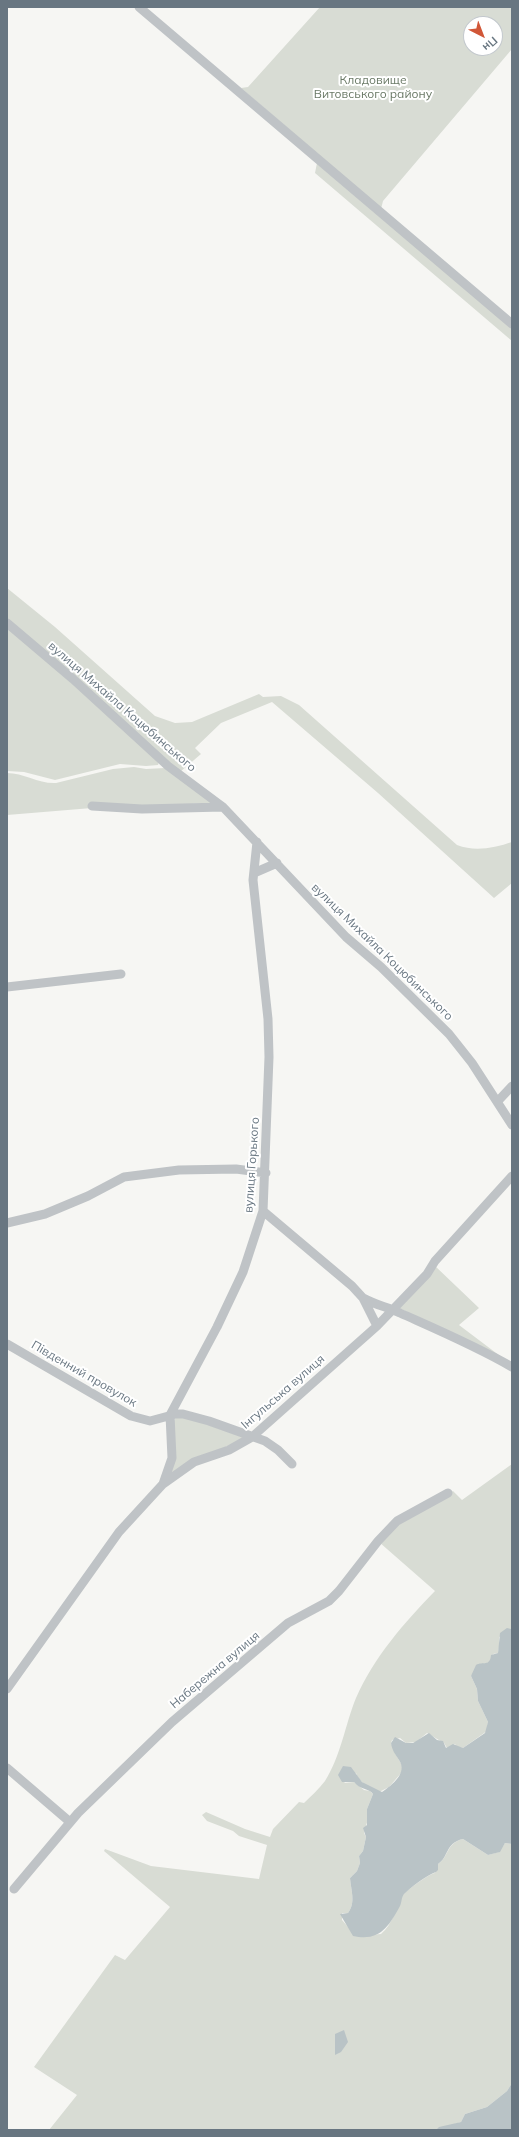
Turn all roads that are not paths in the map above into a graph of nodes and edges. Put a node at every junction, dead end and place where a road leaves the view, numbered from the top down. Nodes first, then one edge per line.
1 (139, 7) edge
2 (512, 324) edge
3 (7, 623) edge
4 (92, 806) dead end
5 (223, 807) junction
6 (258, 842) junction
7 (277, 863) junction
8 (254, 874) junction
9 (121, 974) dead end
10 (7, 987) edge
11 (512, 1086) edge
12 (498, 1101) junction
13 (512, 1125) edge
14 (266, 1173) junction
15 (512, 1176) edge
16 (263, 1211) junction
17 (7, 1223) edge
18 (363, 1298) junction
19 (393, 1310) junction
20 (377, 1326) junction
21 (7, 1344) edge
22 (512, 1367) edge
23 (170, 1416) junction
24 (150, 1421) junction
25 (252, 1437) junction
26 (171, 1440) junction
27 (292, 1464) dead end
28 (163, 1484) junction
29 (448, 1493) dead end
30 (7, 1689) edge
31 (7, 1768) edge
32 (70, 1822) junction
33 (14, 1889) dead end

1 - 2 street
3 - 5 street, вулиця Михайла Коцюбинського
4 - 5 street
5 - 6 street, вулиця Михайла Коцюбинського
6 - 7 street, вулиця Михайла Коцюбинського
6 - 8 street, вулиця Горького
7 - 8 street
7 - 12 street, вулиця Михайла Коцюбинського
8 - 14 street, вулиця Горького
9 - 10 street
11 - 12 street
12 - 13 street, вулиця Михайла Коцюбинського
14 - 16 street, вулиця Горького
14 - 17 street
15 - 19 street, Інгульська вулиця
16 - 18 street
16 - 23 street, вулиця Горького
18 - 19 street
18 - 20 street
19 - 20 street, Інгульська вулиця
19 - 22 street
20 - 25 street, Інгульська вулиця
21 - 24 street, Південний провулок
23 - 24 street
23 - 25 street
23 - 26 street
24 - 26 street, Південний провулок
25 - 27 street
25 - 28 street, Інгульська вулиця
26 - 28 street
28 - 30 street, Інгульська вулиця
29 - 32 street, Набережна вулиця
31 - 32 street
32 - 33 street, Набережна вулиця

